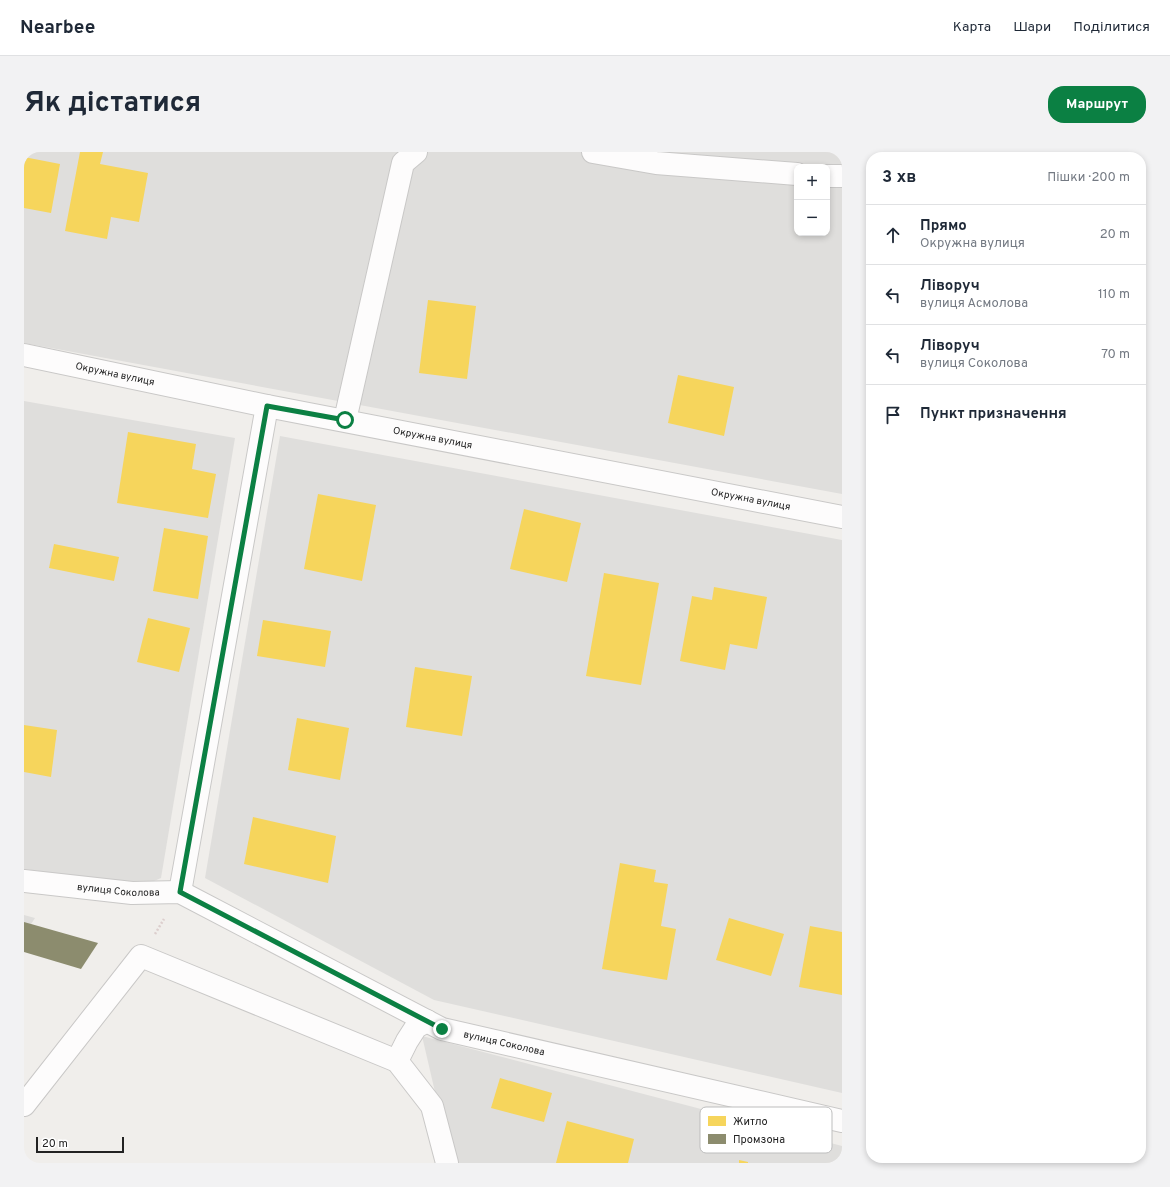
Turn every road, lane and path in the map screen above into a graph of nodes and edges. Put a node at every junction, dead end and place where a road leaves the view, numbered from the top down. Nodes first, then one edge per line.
1 (416, 152) edge
2 (593, 152) edge
3 (794, 174) edge
4 (830, 176) edge
5 (842, 176) edge
6 (24, 355) edge
7 (267, 406) junction
8 (345, 420) junction
9 (842, 516) edge
10 (24, 881) edge
11 (180, 892) junction
12 (141, 956) junction
13 (427, 1022) junction
14 (397, 1061) junction
15 (24, 1104) edge
16 (781, 1107) edge
17 (832, 1119) edge
18 (842, 1121) edge
19 (447, 1163) edge

1 - 8 street
2 - 3 street
4 - 5 street
6 - 7 street, Окружна вулиця
7 - 8 street, Окружна вулиця
7 - 11 street
8 - 9 street, Окружна вулиця
10 - 11 street, вулиця Соколова
11 - 12 path
11 - 13 street, вулиця Соколова
12 - 14 street
12 - 15 street
13 - 14 street
13 - 16 street, вулиця Соколова
14 - 19 street
17 - 18 street, вулиця Соколова

